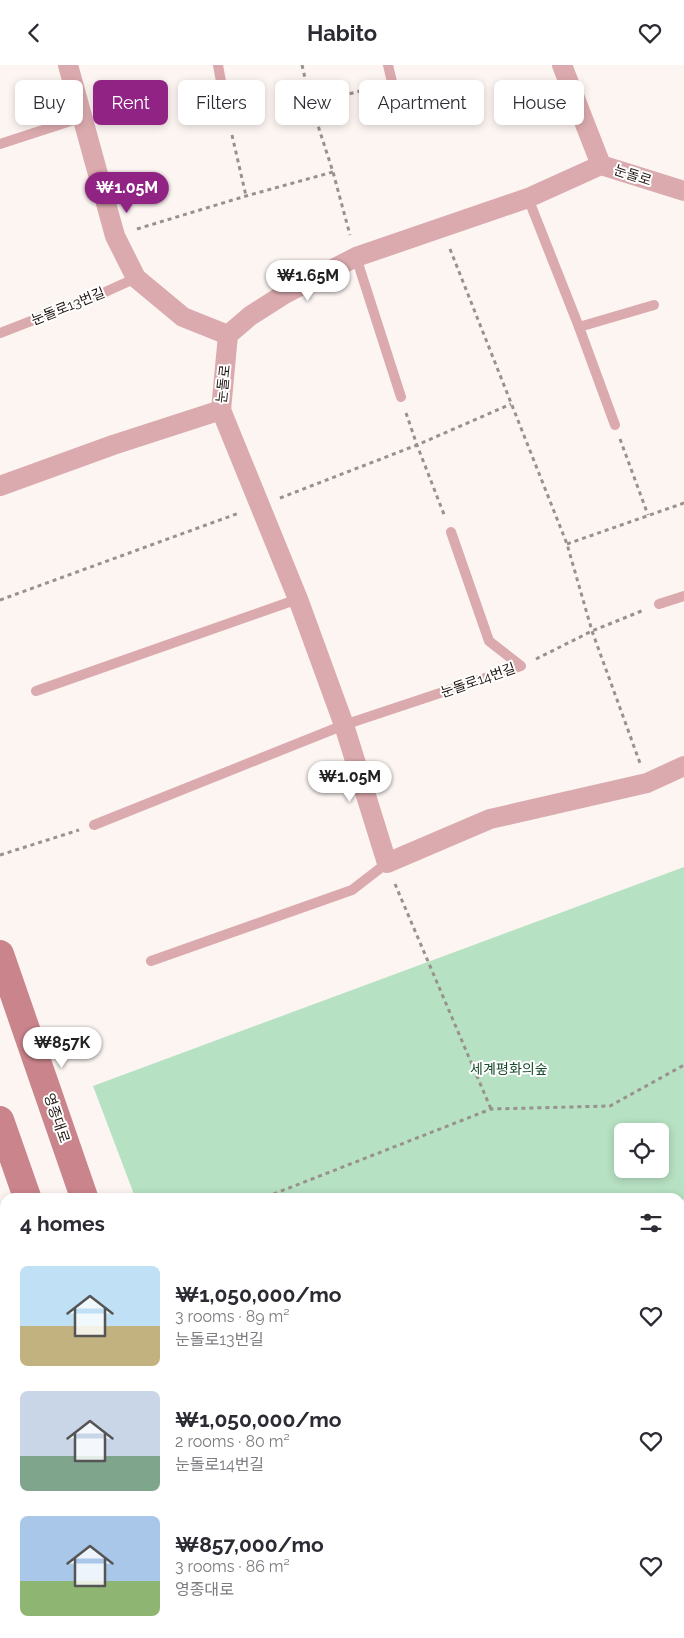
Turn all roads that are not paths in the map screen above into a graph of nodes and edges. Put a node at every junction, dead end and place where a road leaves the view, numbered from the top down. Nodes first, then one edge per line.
1 (68, 65) edge
2 (218, 65) edge
3 (388, 65) edge
4 (562, 65) edge
5 (72, 80) edge
6 (221, 80) edge
7 (392, 80) edge
8 (83, 117) edge
9 (58, 125) edge
10 (0, 144) edge
11 (601, 165) junction
12 (684, 191) edge
13 (528, 198) junction
14 (356, 257) junction
15 (136, 278) junction
16 (654, 305) dead end
17 (579, 327) junction
18 (0, 333) edge
19 (228, 335) junction
20 (401, 397) road end
21 (221, 410) junction
22 (615, 425) road end
23 (0, 485) edge
24 (451, 532) road end
25 (684, 596) edge
26 (298, 599) junction
27 (659, 604) road end
28 (36, 691) dead end
29 (344, 725) junction
30 (684, 766) edge
31 (94, 825) road end
32 (386, 863) junction
33 (0, 954) edge
34 (151, 961) dead end
35 (0, 1120) edge
36 (26, 1193) edge
37 (83, 1193) edge

1 - 5 street
2 - 6 lane
3 - 7 lane
4 - 11 street
8 - 15 street
9 - 10 lane
11 - 12 street, 눈돌로
11 - 13 street, 눈돌로
13 - 14 street, 눈돌로
13 - 17 lane
14 - 19 street, 눈돌로
14 - 20 lane
15 - 18 lane, 눈돌로13번길
15 - 19 street
16 - 17 lane
17 - 22 lane
19 - 21 street, 눈돌로
21 - 23 street, 눈돌로
21 - 26 street
24 - 29 lane, 눈돌로14번길
25 - 27 lane
26 - 28 lane
26 - 29 street
29 - 31 lane, 눈돌로14번길
29 - 32 street
30 - 32 street
32 - 34 lane
33 - 37 main road, 영종대로
35 - 36 main road

